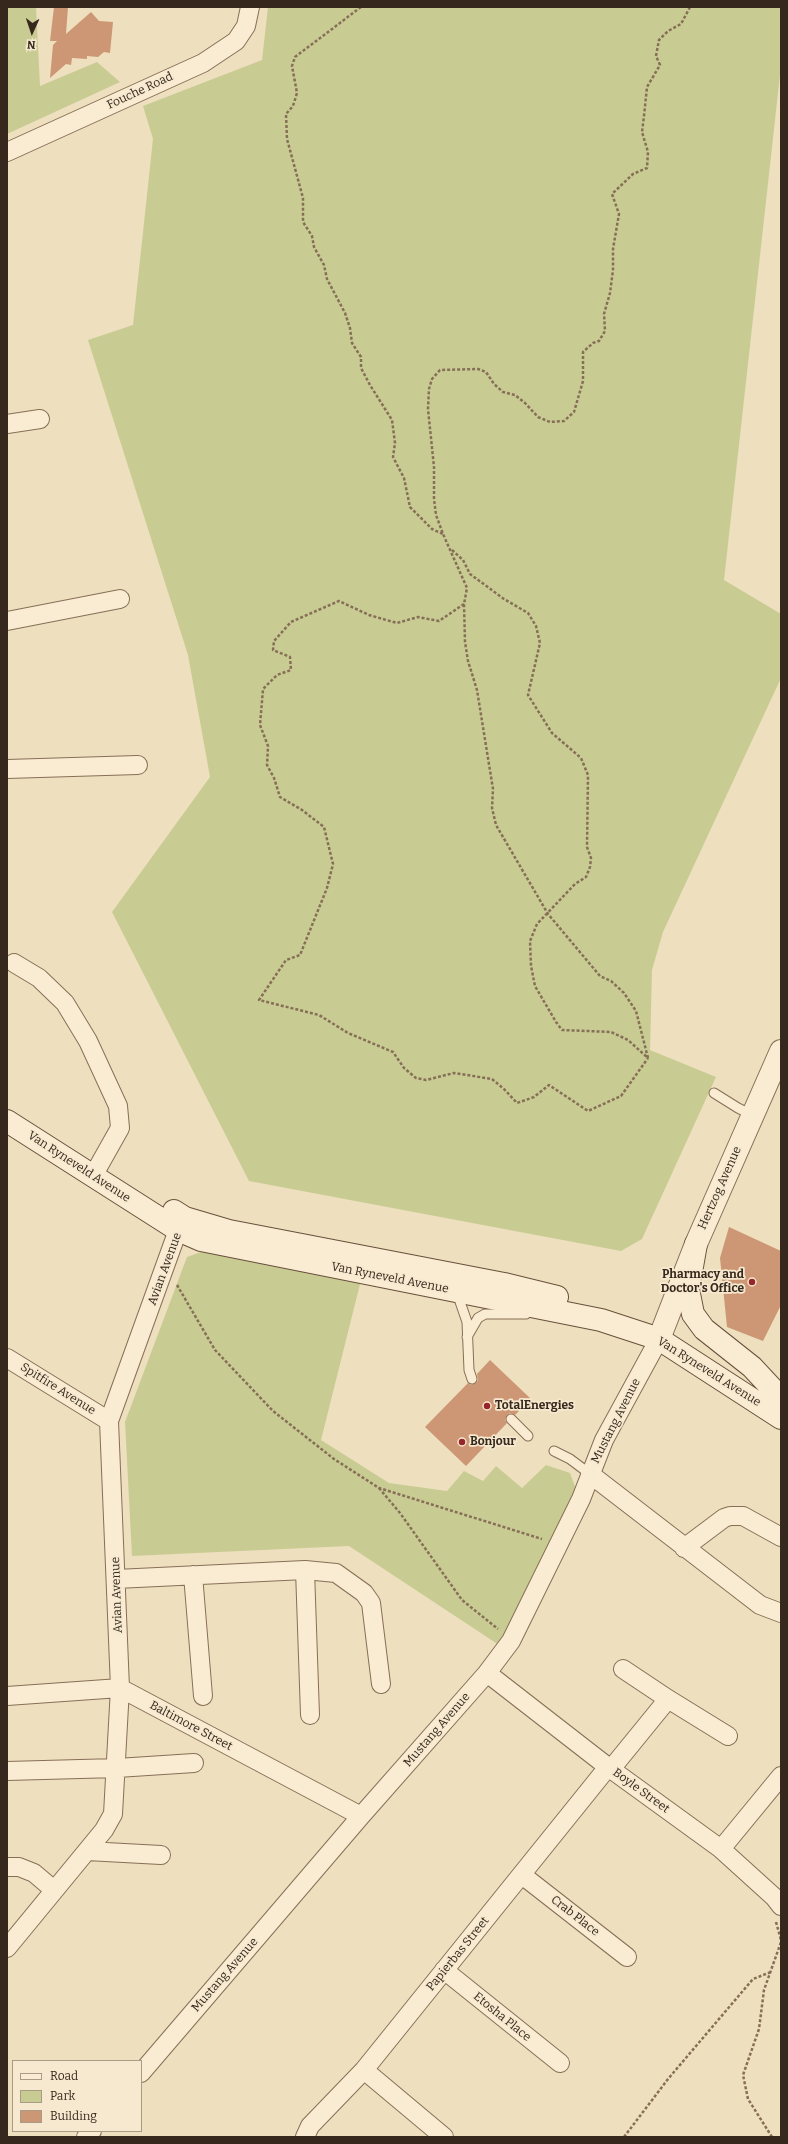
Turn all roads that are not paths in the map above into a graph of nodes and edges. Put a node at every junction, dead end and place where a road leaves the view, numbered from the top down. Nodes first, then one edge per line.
1 (250, 7) edge
2 (7, 152) edge
3 (40, 419) dead end
4 (7, 424) edge
5 (120, 598) dead end
6 (7, 621) edge
7 (138, 765) dead end
8 (7, 769) edge
9 (14, 963) dead end
10 (781, 1051) edge
11 (714, 1093) dead end
12 (7, 1107) edge
13 (752, 1115) junction
14 (7, 1121) edge
15 (96, 1170) junction
16 (181, 1224) junction
17 (696, 1244) junction
18 (457, 1292) junction
19 (562, 1312) junction
20 (662, 1333) junction
21 (467, 1337) junction
22 (7, 1358) edge
23 (472, 1379) dead end
24 (781, 1399) edge
25 (781, 1418) edge
26 (511, 1419) dead end
27 (109, 1421) junction
28 (528, 1436) dead end
29 (554, 1451) dead end
30 (590, 1474) junction
31 (781, 1537) edge
32 (684, 1548) junction
33 (305, 1570) junction
34 (194, 1575) junction
35 (116, 1579) junction
36 (781, 1613) edge
37 (623, 1669) dead end
38 (487, 1673) junction
39 (381, 1684) dead end
40 (120, 1688) junction
41 (7, 1696) edge
42 (203, 1696) dead end
43 (668, 1699) junction
44 (310, 1716) dead end
45 (728, 1736) dead end
46 (194, 1763) dead end
47 (116, 1768) junction
48 (610, 1768) junction
49 (7, 1771) edge
50 (781, 1776) edge
51 (361, 1816) junction
52 (721, 1849) junction
53 (87, 1851) junction
54 (162, 1855) dead end
55 (7, 1866) edge
56 (522, 1874) junction
57 (54, 1890) junction
58 (781, 1906) edge
59 (7, 1948) edge
60 (627, 1957) dead end
61 (444, 1970) junction
62 (560, 2063) dead end
63 (364, 2070) junction
64 (142, 2072) edge
65 (304, 2137) edge
66 (444, 2137) edge

1 - 2 street, Fouche Road
3 - 4 street
5 - 6 street
7 - 8 street
9 - 15 street
10 - 13 main road, Hertzog Avenue
11 - 13 lane
12 - 15 main road, Van Ryneveld Avenue
13 - 17 main road, Hertzog Avenue
14 - 15 main road, Van Ryneveld Avenue
15 - 16 main road, Van Ryneveld Avenue
16 - 18 main road, Van Ryneveld Avenue
16 - 20 main road, Van Ryneveld Avenue
16 - 27 street, Avian Avenue
17 - 20 main road, Hertzog Avenue
17 - 24 main road
18 - 19 main road, Van Ryneveld Avenue
18 - 21 lane
19 - 20 main road, Van Ryneveld Avenue
19 - 21 lane
20 - 24 main road, Van Ryneveld Avenue
20 - 25 main road, Van Ryneveld Avenue
20 - 30 street, Mustang Avenue
21 - 23 lane
22 - 27 street, Spitfire Avenue
26 - 28 lane
27 - 35 street, Avian Avenue
29 - 30 lane
30 - 32 street
30 - 38 street, Mustang Avenue
31 - 32 street
32 - 36 street
33 - 34 street
33 - 39 street
33 - 44 street
34 - 35 street
34 - 42 street
35 - 40 street, Avian Avenue
37 - 43 street
38 - 48 street, Boyle Street
38 - 51 street, Mustang Avenue
40 - 41 street
40 - 47 street, Avian Avenue
40 - 51 street, Baltimore Street
43 - 45 street
43 - 48 street, Papierbas Street
46 - 47 street
47 - 49 street
47 - 53 street, Avian Avenue
48 - 52 street, Boyle Street
48 - 56 street, Papierbas Street
50 - 52 street
51 - 64 street, Mustang Avenue
52 - 58 street, Boyle Street
53 - 54 street
53 - 57 street, Avian Avenue
55 - 57 street
56 - 60 street, Crab Place
56 - 61 street, Papierbas Street
57 - 59 street, Avian Avenue
61 - 62 street, Etosha Place
61 - 63 street, Papierbas Street
63 - 65 street, Papierbas Street
63 - 66 street

